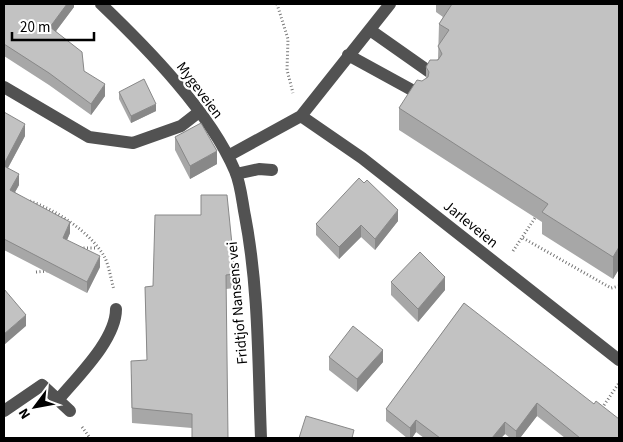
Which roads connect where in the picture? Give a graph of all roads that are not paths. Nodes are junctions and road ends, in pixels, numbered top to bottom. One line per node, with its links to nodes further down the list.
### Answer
1 (101, 4): 8 (street, Mygeveien)
2 (390, 4): 3 (street)
3 (370, 30): 4 (street); 5 (street)
4 (348, 55): 7 (street); 9 (street)
5 (434, 74)
6 (4, 87): 8 (street)
7 (421, 95)
8 (199, 112): 10 (street, Mygeveien)
9 (300, 116): 10 (street); 14 (street, Jarleveien)
10 (228, 156): 12 (street, Fridtjof Nansens vei)
11 (272, 170): 12 (street)
12 (236, 174): 18 (street, Fridtjof Nansens vei)
13 (116, 309): 15 (street)
14 (619, 360)
15 (58, 400): 16 (street); 17 (street)
16 (4, 411)
17 (70, 411)
18 (261, 438)

